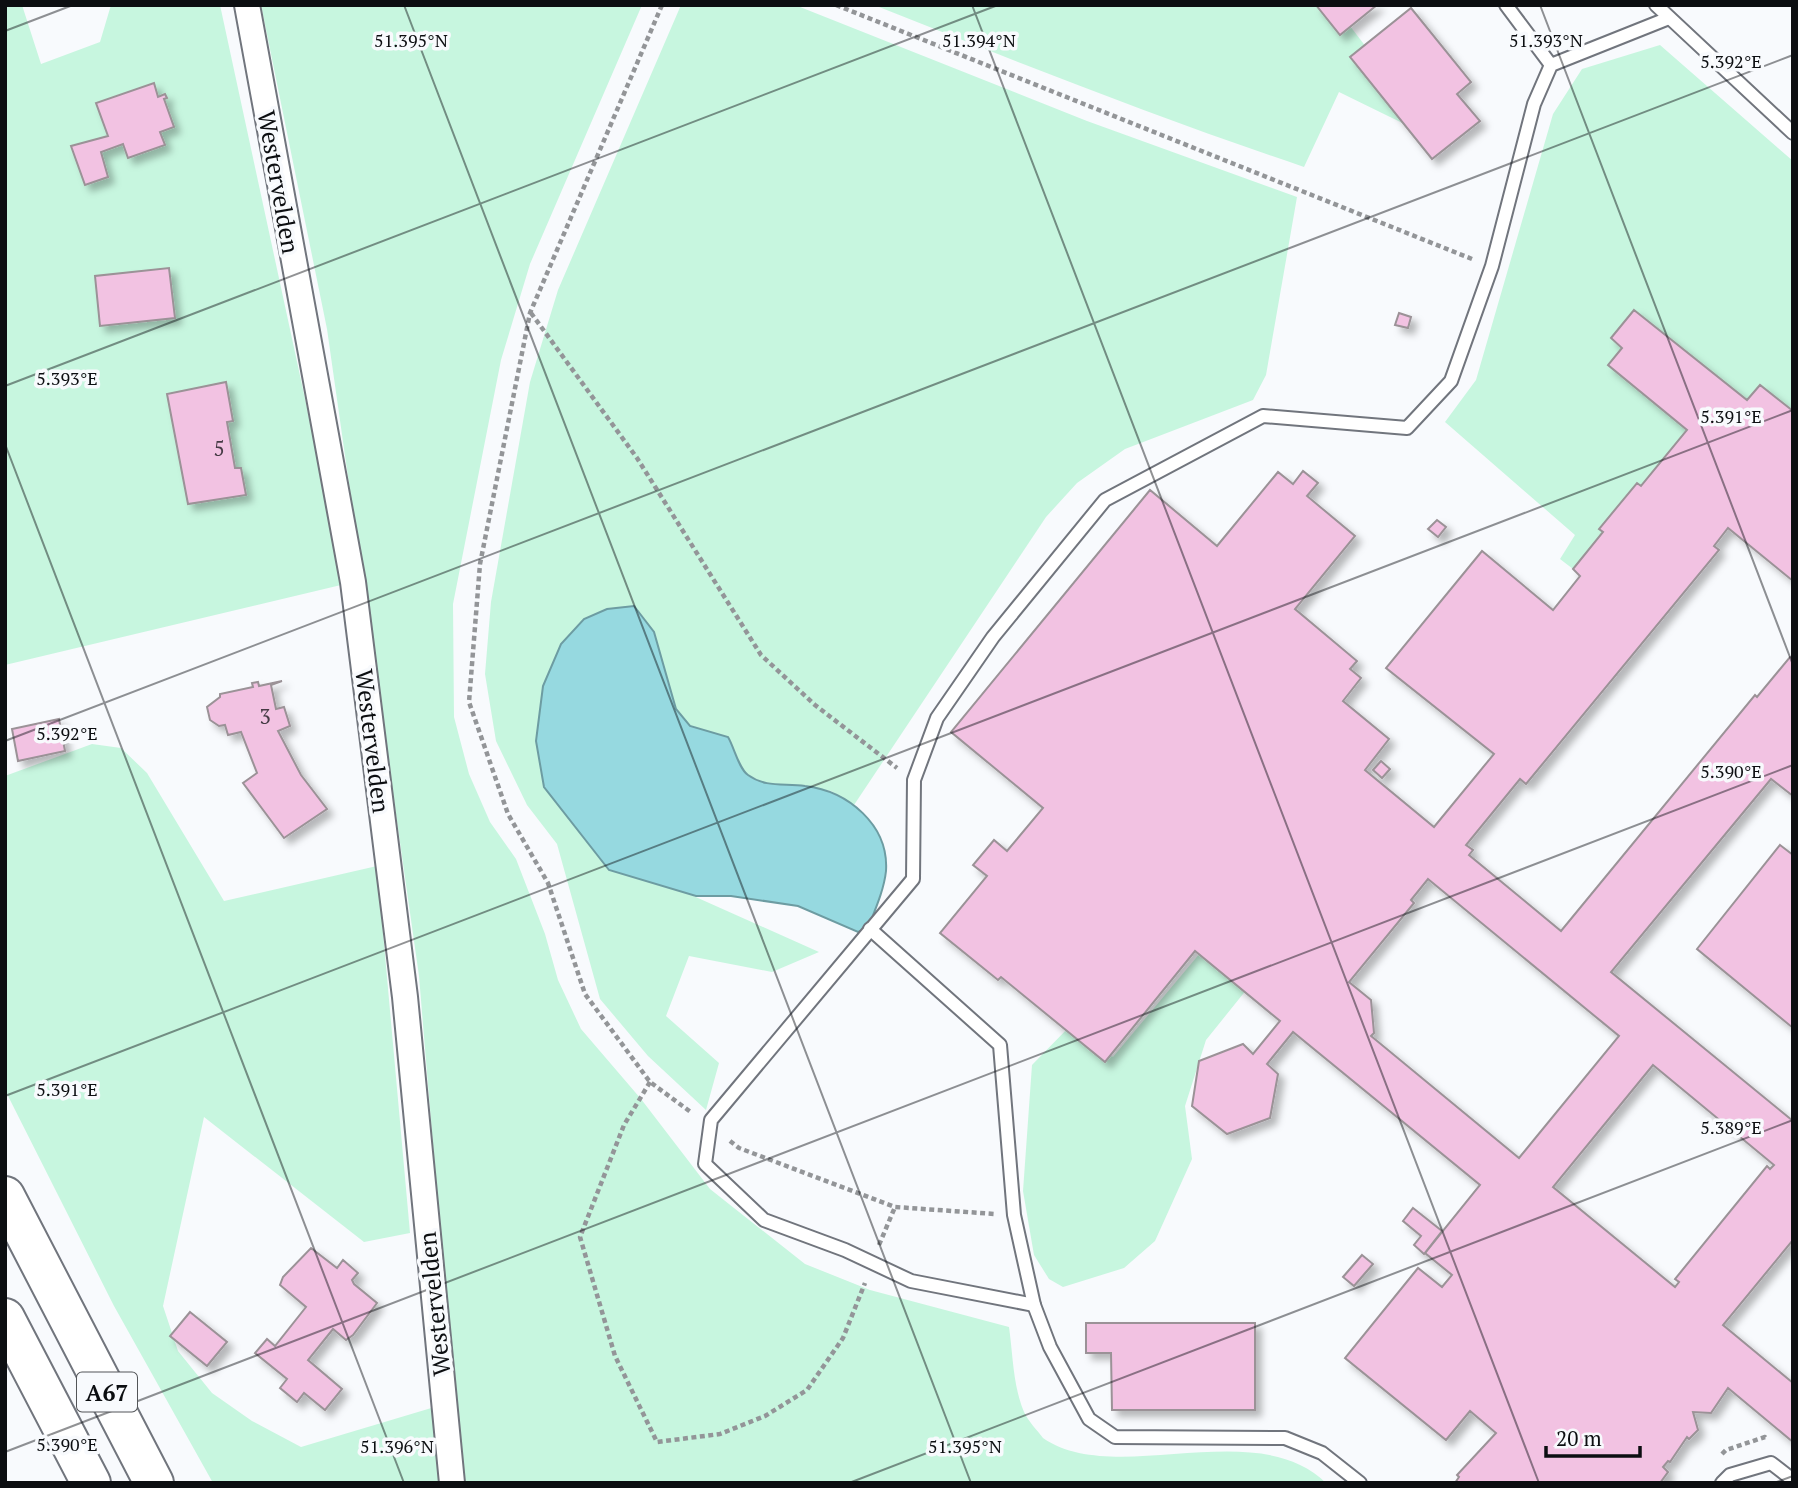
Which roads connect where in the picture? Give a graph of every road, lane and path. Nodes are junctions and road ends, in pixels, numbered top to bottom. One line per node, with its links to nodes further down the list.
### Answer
1 (247, 5): 24 (street, Westervelden)
2 (662, 5): 10 (path)
3 (836, 5): 9 (path)
4 (1506, 5): 7 (lane)
5 (1656, 5): 6 (lane)
6 (1669, 18): 7 (lane); 8 (lane)
7 (1551, 65): 9 (lane)
8 (1793, 133)
9 (1492, 266): 11 (lane)
10 (530, 313): 11 (path); 13 (path)
11 (914, 780): 12 (lane)
12 (870, 929): 14 (lane); 17 (lane)
13 (650, 1082): 14 (path); 18 (path)
14 (709, 1126): 16 (path); 18 (lane)
15 (5, 1196): 23 (highway, A67)
16 (895, 1207): 17 (path); 18 (path)
17 (1014, 1215): 19 (lane)
18 (872, 1263): 19 (lane)
19 (1034, 1305): 25 (lane)
20 (5, 1318): 22 (highway, A67)
21 (1793, 1480): 26 (lane)
22 (91, 1483)
23 (154, 1483)
24 (452, 1483)
25 (1360, 1483)
26 (1722, 1483)

